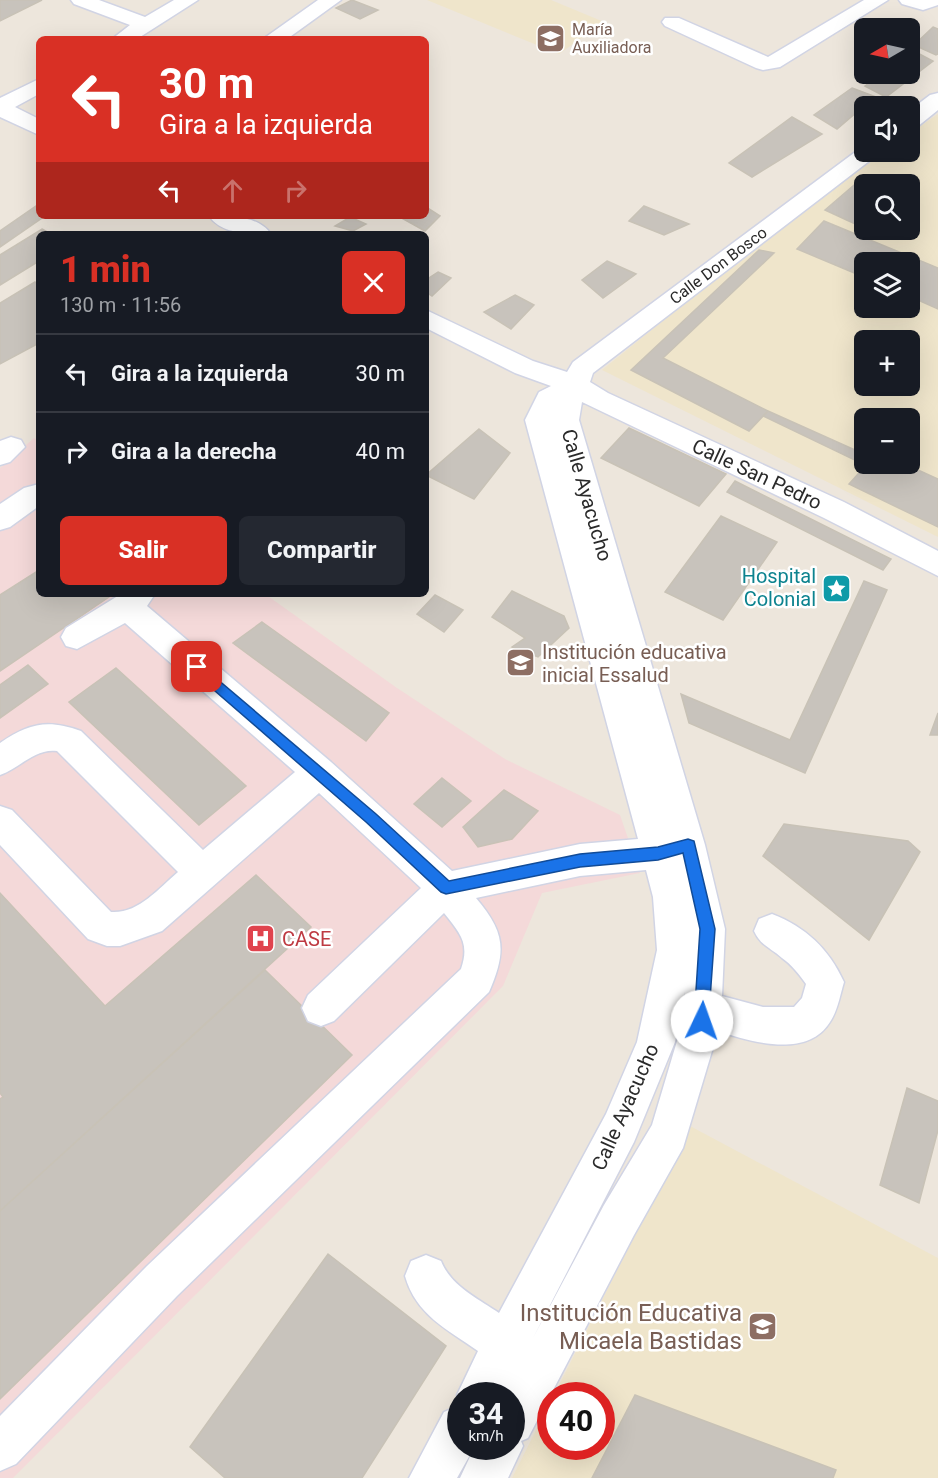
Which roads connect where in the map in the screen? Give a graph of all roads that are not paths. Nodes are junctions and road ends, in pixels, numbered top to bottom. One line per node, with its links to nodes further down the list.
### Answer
1 (81, 0): 8 (street)
2 (188, 0): 8 (street)
3 (331, 0): 10 (street)
4 (878, 0): 7 (street)
5 (909, 0): 6 (street)
6 (934, 0)
7 (672, 22)
8 (148, 25): 9 (street)
9 (128, 36)
10 (277, 36)
11 (36, 87): 13 (street)
12 (938, 100): 14 (street)
13 (0, 107): 15 (street)
14 (920, 114)
15 (36, 126)
16 (857, 162): 20 (street, Calle Don Bosco)
17 (226, 219): 18 (street)
18 (252, 231)
19 (429, 320): 20 (street, Calle San Pedro)
20 (575, 385): 23 (street, Calle San Pedro); 29 (street, Calle Ayacucho)
21 (36, 495): 22 (street)
22 (0, 519)
23 (938, 565)
24 (134, 601): 25 (street); 27 (street)
25 (77, 637)
26 (0, 761): 30 (street)
27 (319, 772): 30 (street); 31 (street)
28 (0, 820): 30 (street)
29 (673, 849): 31 (street); 34 (street, Calle Ayacucho); 36 (street, Calle Ayacucho)
30 (202, 873)
31 (446, 888): 33 (street); 39 (street)
32 (772, 931): 34 (street)
33 (321, 1008)
34 (703, 1008): 36 (street, Calle Ayacucho)
35 (426, 1276): 36 (street)
36 (522, 1357): 37 (street, Calle Ayacucho); 38 (street, Calle Ayacucho)
37 (494, 1382)
38 (518, 1382)
39 (0, 1448)
40 (447, 1451): 42 (street)
41 (493, 1460): 43 (street)
42 (432, 1478)
43 (483, 1478)

